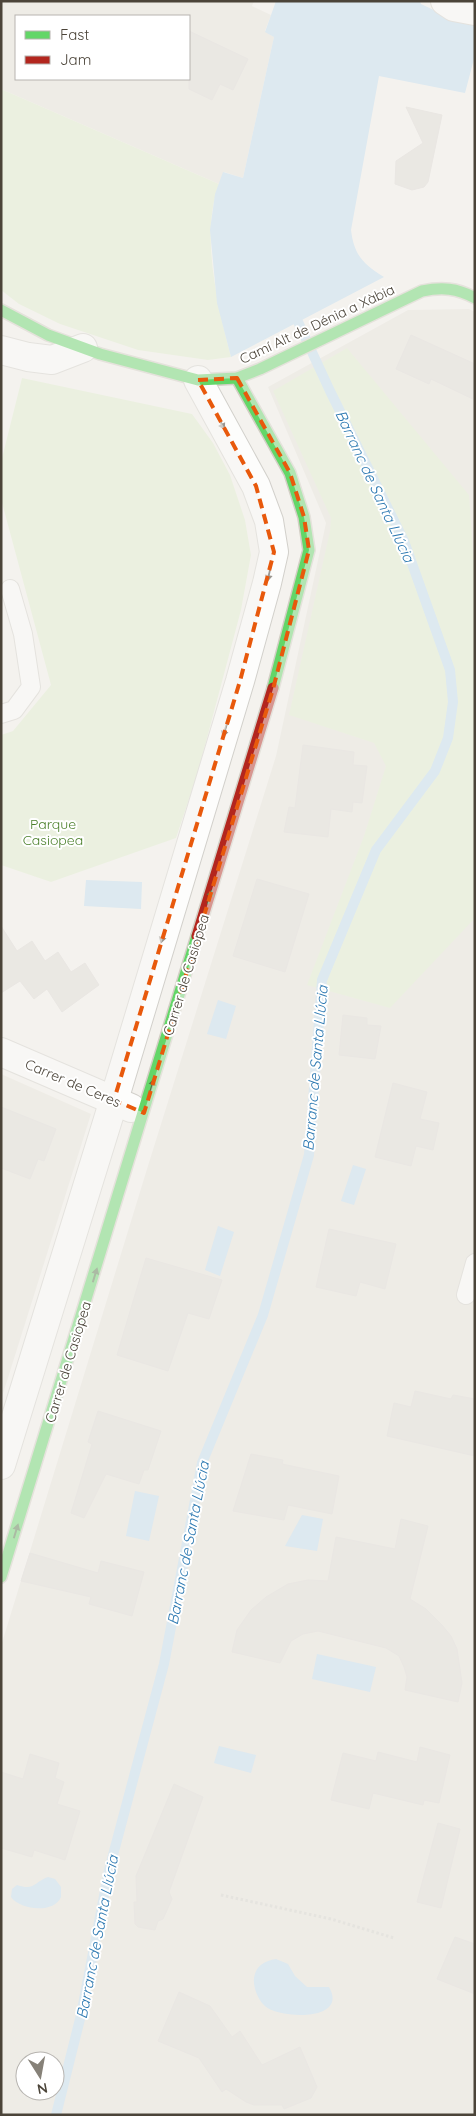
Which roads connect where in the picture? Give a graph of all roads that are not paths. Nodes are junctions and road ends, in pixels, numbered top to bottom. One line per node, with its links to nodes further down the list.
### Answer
1 (445, 1): 2 (street)
2 (475, 11)
3 (475, 298): 7 (street, Camí Alt de Dénia a Xàbia)
4 (1, 310): 5 (street, Camí Alt de Dénia a Xàbia)
5 (83, 348): 6 (street); 8 (street, Camí Alt de Dénia a Xàbia)
6 (1, 350)
7 (237, 378): 8 (street, Camí Alt de Dénia a Xàbia); 13 (street, Carrer de Casiopea, one-way to 7)
8 (198, 380): 12 (street, one-way to 12)
9 (10, 589): 10 (lane)
10 (1, 714)
11 (1, 1052): 12 (street, Carrer de Ceres)
12 (114, 1100): 13 (street, Carrer de Ceres); 16 (street)
13 (144, 1113): 17 (street, Carrer de Casiopea, one-way to 13)
14 (475, 1263): 15 (lane)
15 (466, 1295)
16 (1, 1465)
17 (1, 1578)

